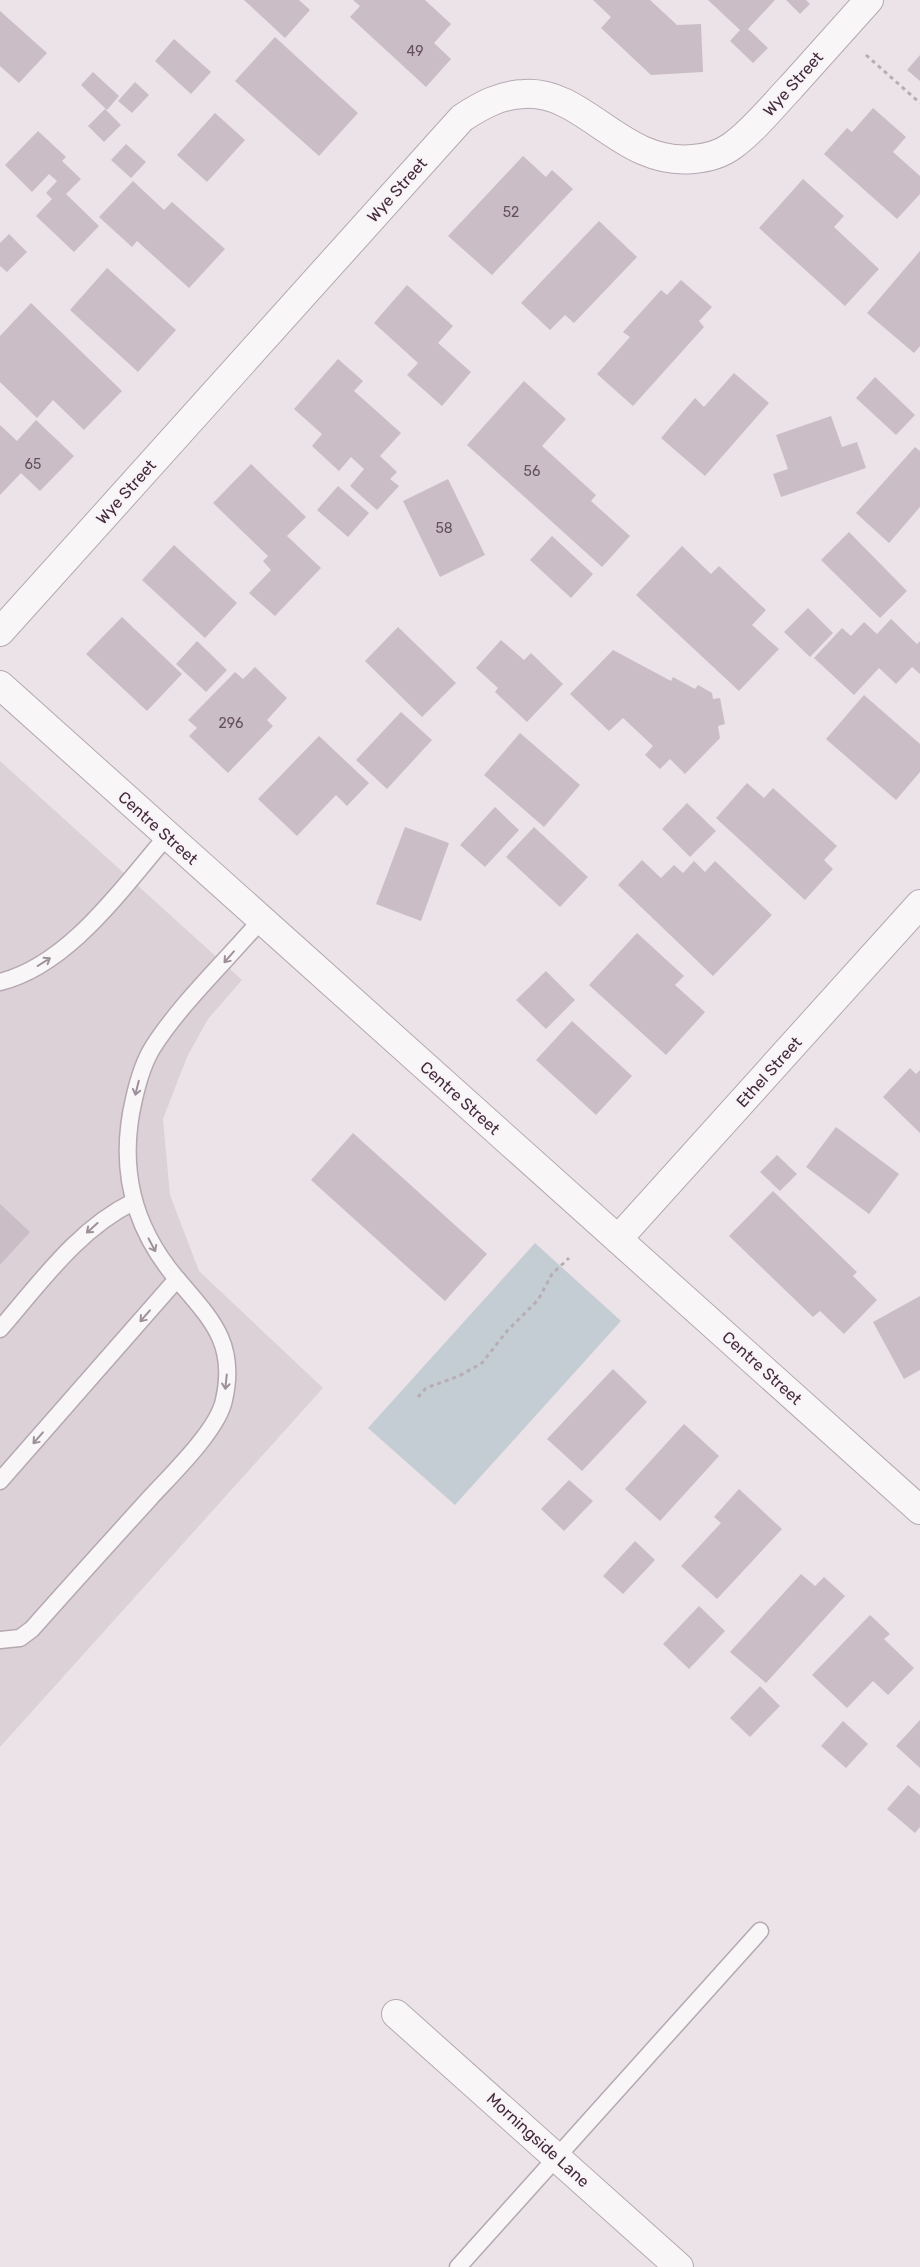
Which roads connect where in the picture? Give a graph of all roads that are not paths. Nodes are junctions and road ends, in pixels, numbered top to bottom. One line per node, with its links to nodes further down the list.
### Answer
1 (869, 0): 2 (street, Wye Street)
2 (0, 632)
3 (0, 685): 4 (street, Centre Street)
4 (166, 836): 6 (street, Centre Street); 7 (lane, one-way to 4)
5 (920, 904): 9 (street, Ethel Street)
6 (261, 920): 8 (lane, one-way to 8); 9 (street, Centre Street)
7 (0, 982)
8 (133, 1202): 10 (lane, one-way to 10); 11 (lane, one-way to 11)
9 (618, 1239): 13 (street, Centre Street)
10 (177, 1279): 12 (lane, one-way to 12); 14 (lane, one-way to 14)
11 (0, 1329)
12 (0, 1481)
13 (920, 1510)
14 (2, 1643)
15 (760, 1931): 17 (lane)
16 (396, 2014): 17 (street, Morningside Lane)
17 (556, 2156): 18 (lane); 19 (street, Morningside Lane)
18 (458, 2267)
19 (679, 2267)

